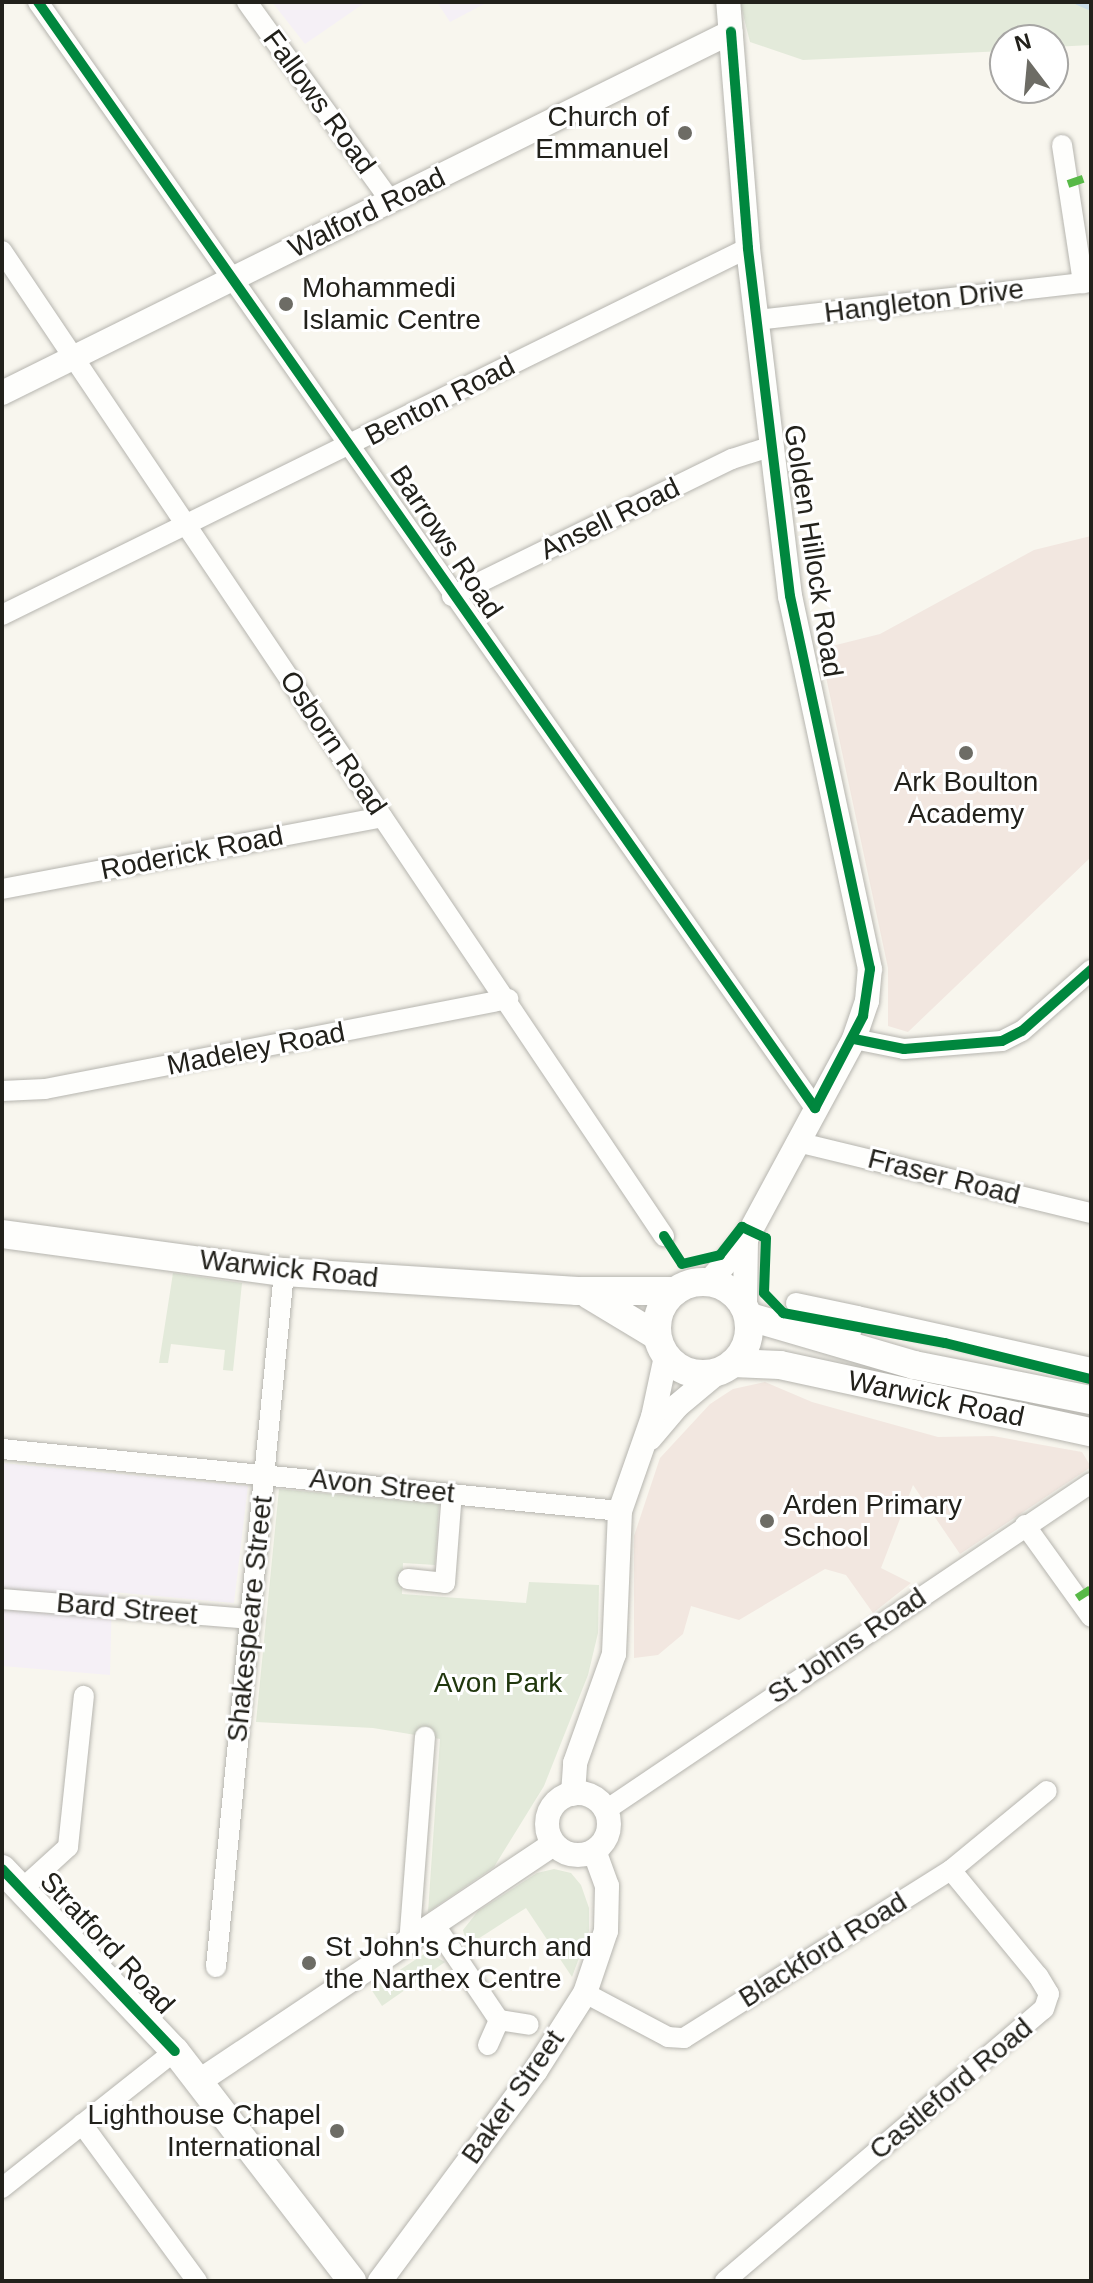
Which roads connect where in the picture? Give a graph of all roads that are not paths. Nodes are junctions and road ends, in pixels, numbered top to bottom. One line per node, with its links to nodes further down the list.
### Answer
1 (38, 2): 9 (street, Barrows Road)
2 (247, 2): 6 (street, Fallows Road)
3 (728, 2): 4 (main road, Golden Hillock Road)
4 (731, 32): 6 (main road, Walford Road); 7 (main road, Golden Hillock Road)
5 (1062, 145): 10 (street)
6 (391, 202): 9 (main road, Walford Road)
7 (748, 248): 11 (main road, Golden Hillock Road); 14 (street, Benton Road)
8 (2, 251): 12 (street, Osborn Road)
9 (231, 279): 12 (main road, Walford Road); 14 (street, Barrows Road)
10 (1087, 283): 11 (street, Hangleton Drive)
11 (757, 320): 15 (main road, Golden Hillock Road)
12 (72, 359): 13 (main road, Walford Road); 16 (street, Osborn Road)
13 (2, 393)
14 (350, 446): 16 (street, Benton Road); 17 (street, Barrows Road)
15 (770, 447): 17 (street, Ansell Road); 23 (main road, Golden Hillock Road)
16 (186, 524): 18 (street, Benton Road); 19 (street, Osborn Road)
17 (452, 596): 25 (street, Barrows Road)
18 (2, 615)
19 (382, 817): 20 (street, Roderick Road); 22 (street, Osborn Road)
20 (2, 889)
21 (1091, 970): 23 (street)
22 (508, 999): 24 (street, Madeley Road); 29 (street, Osborn Road)
23 (854, 1039): 25 (main road, Golden Hillock Road)
24 (2, 1091)
25 (815, 1108): 26 (main road, Golden Hillock Road)
26 (797, 1142): 27 (street, Fraser Road); 30 (main road, Golden Hillock Road)
27 (1091, 1213)
28 (2, 1234): 31 (highway, Warwick Road)
29 (664, 1236)
30 (746, 1239): 32 (main road, Golden Hillock Road); 36 (main road, Golden Hillock Road)
31 (284, 1272): 33 (highway, Warwick Road); 46 (street, Shakespeare Street)
32 (710, 1281): 34 (highway); 36 (highway)
33 (577, 1291): 34 (highway, Warwick Road); 39 (highway, Warwick Road)
34 (675, 1291): 39 (highway)
35 (796, 1303): 37 (street)
36 (747, 1310): 38 (highway, Warwick Road); 40 (highway)
37 (857, 1316): 38 (street); 41 (street)
38 (845, 1347): 42 (highway, Warwick Road)
39 (661, 1348): 40 (highway); 45 (main road)
40 (726, 1367): 43 (highway, Warwick Road); 45 (main road)
41 (1091, 1368)
42 (1091, 1400)
43 (1091, 1432)
44 (2, 1449): 46 (street, Avon Street)
45 (641, 1449): 49 (main road)
46 (264, 1475): 48 (street, Avon Street); 54 (street, Shakespeare Street)
47 (1091, 1483): 50 (street, St Johns Road)
48 (452, 1493): 49 (street, Avon Street); 51 (street)
49 (620, 1511): 58 (main road)
50 (1025, 1525): 53 (street); 59 (street, St Johns Road)
51 (408, 1579)
52 (2, 1599): 54 (street, Bard Street)
53 (1091, 1617)
54 (251, 1619): 67 (street, Shakespeare Street)
55 (84, 1696): 64 (street)
56 (425, 1737): 66 (street)
57 (1047, 1791): 63 (street, Blackford Road)
58 (573, 1794): 59 (main road); 60 (main road)
59 (606, 1810): 61 (main road)
60 (553, 1844): 61 (main road); 65 (main road)
61 (594, 1851): 68 (main road, Baker Street)
62 (2, 1869): 64 (highway, Stratford Road)
63 (951, 1870): 68 (street, Blackford Road); 79 (street, Castleford Road)
64 (23, 1888): 72 (highway, Stratford Road)
65 (436, 1927): 66 (main road); 69 (street)
66 (409, 1944): 73 (main road)
67 (216, 1967)
68 (585, 1993): 78 (main road, Baker Street)
69 (499, 2020): 70 (street); 71 (street)
70 (529, 2025)
71 (488, 2045)
72 (175, 2051): 73 (highway, Stratford Road); 74 (street)
73 (201, 2080): 77 (highway, Stratford Road)
74 (82, 2124): 75 (street); 76 (street)
75 (2, 2188)
76 (197, 2281)
77 (352, 2281)
78 (380, 2281)
79 (725, 2281)

